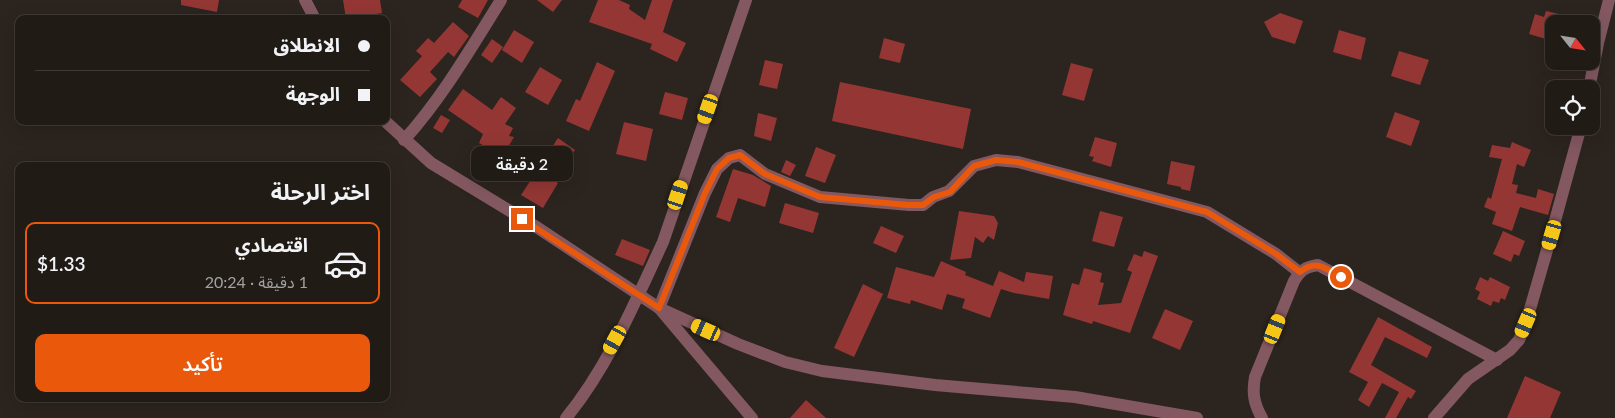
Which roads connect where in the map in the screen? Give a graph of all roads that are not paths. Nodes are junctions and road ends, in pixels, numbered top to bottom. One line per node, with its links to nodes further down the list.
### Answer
1 (305, 0): 5 (street)
2 (501, 0): 9 (street)
3 (746, 0): 11 (street)
4 (1610, 0): 6 (street)
5 (313, 15)
6 (1591, 80)
7 (388, 125): 9 (street)
8 (1578, 135): 13 (street)
9 (404, 140): 11 (street)
10 (1300, 272): 12 (street); 13 (street); 18 (street)
11 (640, 296): 12 (street); 15 (street)
12 (659, 308): 14 (street); 16 (street)
13 (1497, 360): 19 (street)
14 (1168, 415): 17 (street)
15 (566, 418)
16 (752, 418)
17 (1197, 418)
18 (1262, 418)
19 (1434, 418)

